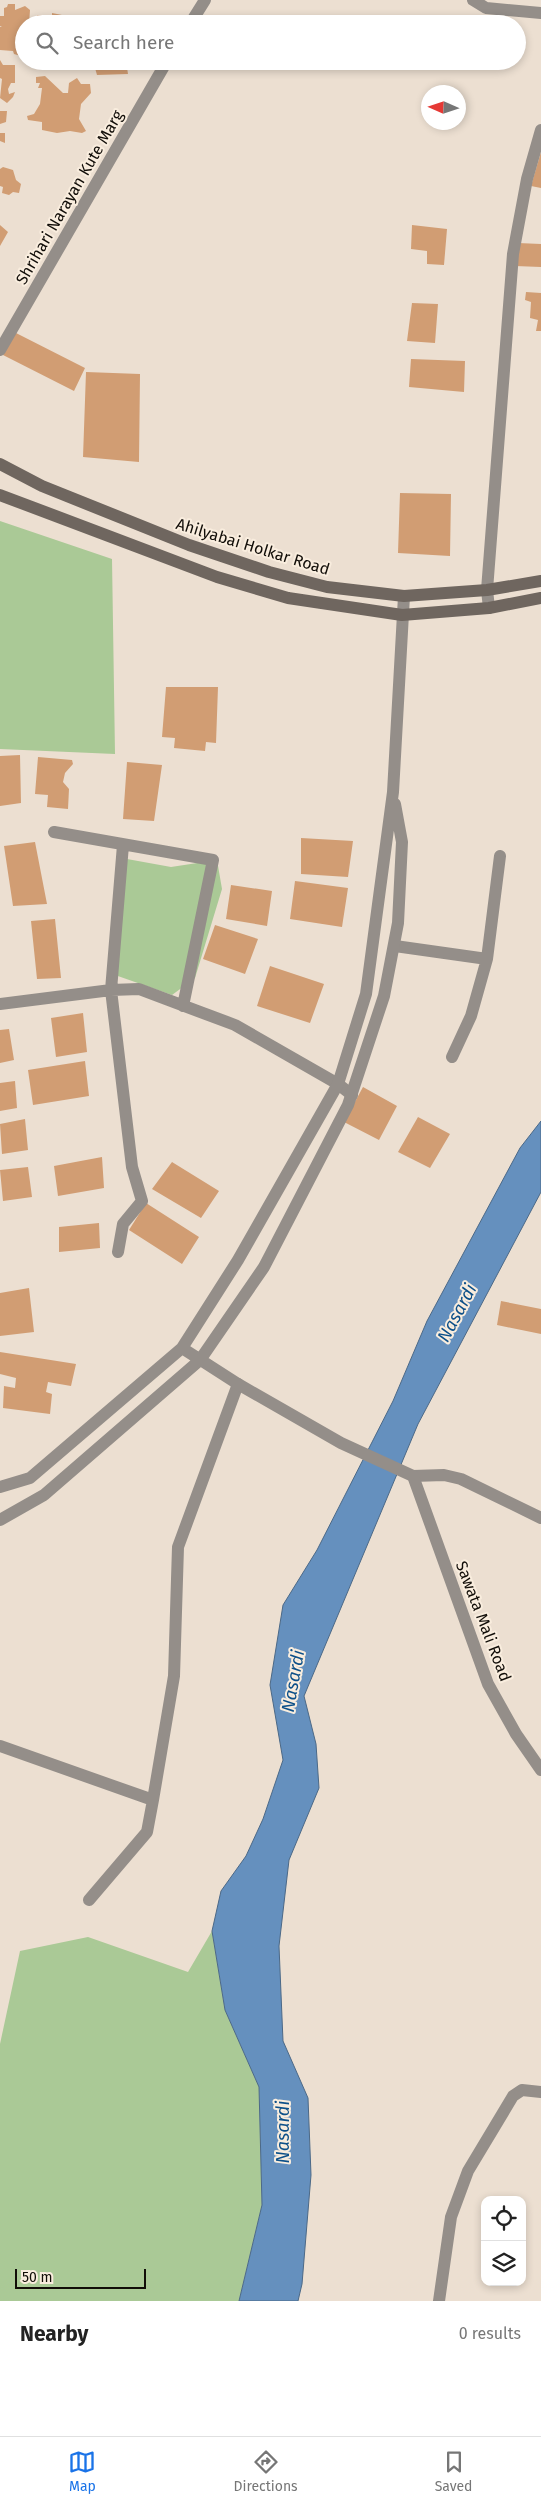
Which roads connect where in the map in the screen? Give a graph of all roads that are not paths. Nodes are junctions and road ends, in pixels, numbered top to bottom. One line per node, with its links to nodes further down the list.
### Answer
1 (205, 0): 4 (street)
2 (473, 0): 3 (street)
3 (541, 13)
4 (196, 15)
5 (162, 70): 7 (street, Shrihari Narayan Kute Marg)
6 (541, 130): 11 (street)
7 (0, 350)
8 (0, 464): 12 (main road, Ahilyabai Holkar Road)
9 (0, 495): 15 (main road)
10 (541, 581): 11 (main road, Ahilyabai Holkar Road)
11 (487, 590): 12 (main road, Ahilyabai Holkar Road); 14 (street)
12 (404, 596): 15 (street)
13 (541, 598): 14 (main road)
14 (489, 608): 15 (main road)
15 (402, 615): 16 (street)
16 (393, 792): 20 (street); 26 (street)
17 (54, 832): 18 (street)
18 (123, 845): 22 (street); 24 (street)
19 (500, 856): 21 (street)
20 (395, 946): 21 (street); 27 (street)
21 (487, 960): 25 (street)
22 (111, 990): 23 (street); 24 (street); 28 (street)
23 (0, 1004)
24 (183, 1006): 26 (street)
25 (452, 1056)
26 (338, 1084): 27 (street); 29 (street)
27 (352, 1094): 30 (street)
28 (118, 1252)
29 (182, 1348): 30 (street); 33 (street)
30 (200, 1360): 31 (street); 35 (street)
31 (238, 1384): 32 (street); 38 (street)
32 (413, 1476): 34 (street); 37 (street, Sawata Mali Road)
33 (0, 1487)
34 (541, 1518)
35 (0, 1520)
36 (0, 1746): 38 (street)
37 (541, 1770)
38 (153, 1800): 39 (street)
39 (88, 1900)
40 (541, 2092): 41 (street)
41 (439, 2301)

